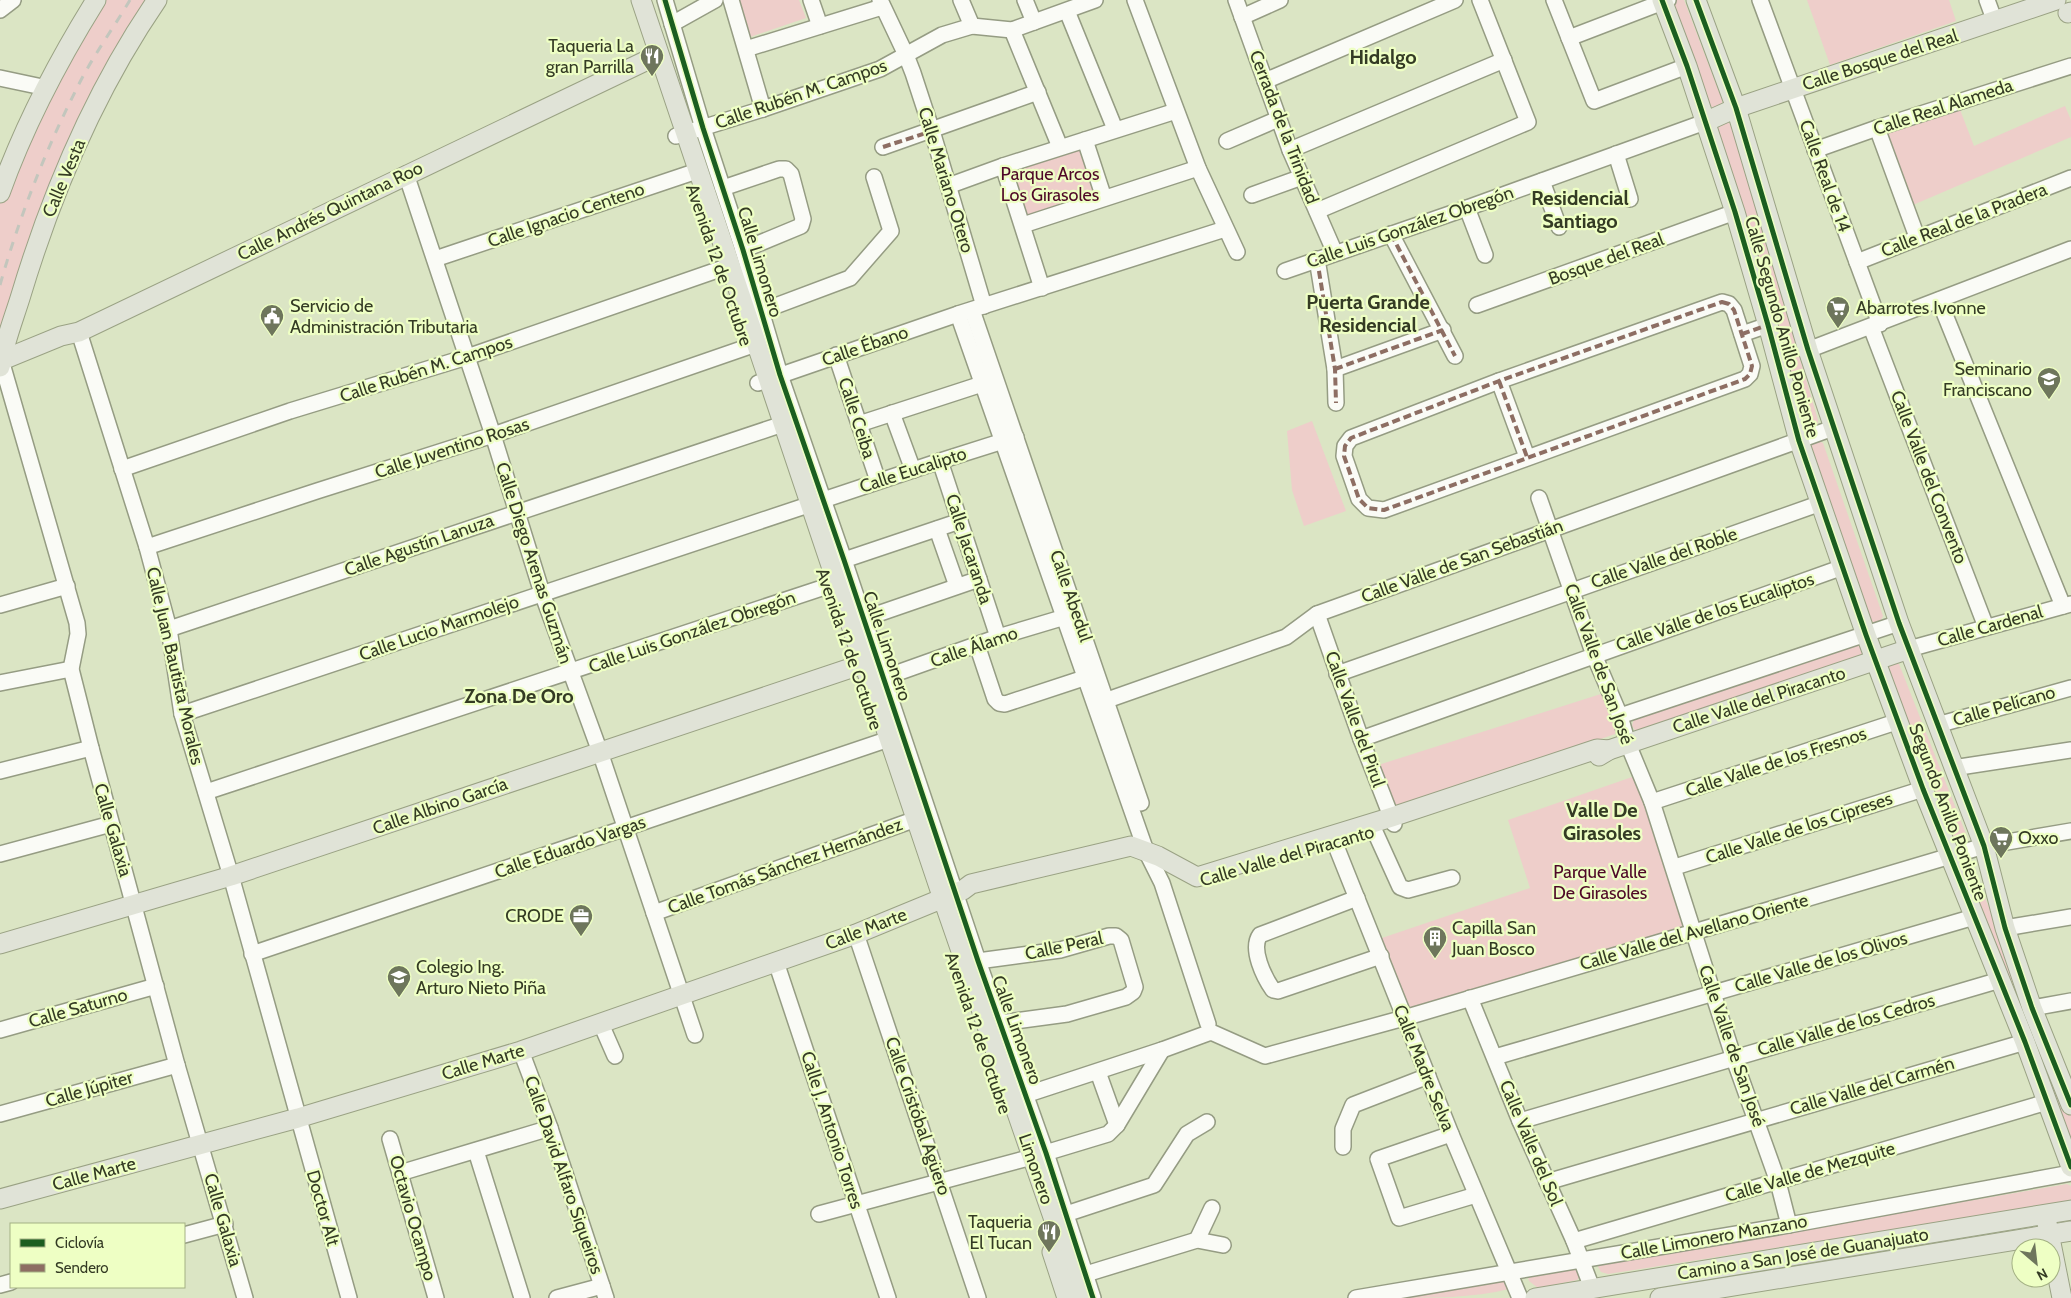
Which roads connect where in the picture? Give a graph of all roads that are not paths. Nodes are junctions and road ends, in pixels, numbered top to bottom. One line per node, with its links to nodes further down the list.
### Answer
1 (13, 0): 25 (street)
2 (96, 0): 43 (main road)
3 (157, 0): 110 (main road, Calle Vesta)
4 (630, 0): 37 (main road, Avenida 12 de Octubre)
5 (641, 0): 37 (main road, Avenida 12 de Octubre)
6 (664, 0): 30 (street, Calle Limonero)
7 (715, 0): 30 (street)
8 (731, 0): 35 (street)
9 (810, 0): 31 (street)
10 (961, 0): 32 (street)
11 (1025, 0): 28 (street)
12 (1095, 0): 26 (street, Calle Rubén M. Campos)
13 (1135, 0): 48 (street)
14 (1236, 0): 27 (street, Cerrada de la Trinidad)
15 (1280, 0): 27 (street)
16 (1455, 0): 42 (street)
17 (1480, 0): 38 (street)
18 (1554, 0): 34 (street)
19 (1696, 0): 46 (main road, Calle Segundo Anillo Poniente)
20 (1987, 0): 29 (street)
21 (1664, 1): 34 (street); 39 (main road, Calle Segundo Anillo Poniente)
22 (1763, 1): 44 (street, Calle Real de 14)
23 (881, 3): 31 (street); 36 (street, Calle Mariano Otero)
24 (2066, 9): 29 (main road, Calle Bosque del Real)
25 (0, 10)
26 (1067, 11): 28 (street, Calle Rubén M. Campos); 53 (street)
27 (1242, 16): 42 (street, Cerrada de la Trinidad)
28 (1034, 22): 33 (street, Calle Rubén M. Campos)
29 (1995, 22): 44 (main road, Calle Bosque del Real)
30 (672, 24): 51 (street, Calle Limonero)
31 (820, 26): 35 (street)
32 (972, 26): 33 (street, Calle Rubén M. Campos); 36 (street, Calle Rubén M. Campos)
33 (1012, 30): 45 (street)
34 (1569, 38): 39 (street)
35 (746, 49): 47 (street)
36 (906, 55): 47 (street, Calle Rubén M. Campos); 54 (street, Calle Mariano Otero)
37 (654, 57): 55 (main road, Avenida 12 de Octubre); 67 (main road, Calle Andrés Quintana Roo)
38 (1504, 60): 60 (street); 79 (street)
39 (1687, 66): 50 (main road, Calle Segundo Anillo Poniente)
40 (2071, 66): 52 (street, Calle Real Alameda)
41 (0, 78): 43 (street)
42 (1265, 81): 49 (street, Cerrada de la Trinidad)
43 (47, 88): 64 (main road)
44 (1792, 89): 46 (main road, Calle Bosque del Real); 61 (street, Calle Real de 14)
45 (1038, 92): 54 (street); 59 (street)
46 (1736, 108): 50 (main road, Calle Bosque del Real); 106 (main road, Calle Segundo Anillo Poniente)
47 (763, 109): 51 (street, Calle Rubén M. Campos)
48 (1176, 111): 53 (street); 65 (street)
49 (1278, 119): 57 (street); 60 (street, Cerrada de la Trinidad)
50 (1705, 122): 62 (street, Calle Luis González Obregón); 80 (main road, Calle Segundo Anillo Poniente)
51 (703, 128): 55 (street, Calle Rubén M. Campos); 73 (street, Calle Limonero)
52 (1876, 128): 61 (street, Calle Real Alameda); 85 (street)
53 (1115, 129): 56 (street)
54 (932, 131): 58 (street); 72 (street, Calle Mariano Otero)
55 (680, 134): 66 (main road, Avenida 12 de Octubre)
56 (1085, 140): 59 (street); 76 (street)
57 (1227, 141)
58 (883, 147)
59 (1060, 147): 63 (street)
60 (1290, 150): 68 (street, Cerrada de la Trinidad)
61 (1815, 150): 93 (street, Calle Real de 14)
62 (1616, 154): 71 (street, Calle Luis González Obregón); 77 (street)
63 (1003, 166): 72 (street); 81 (street)
64 (5, 167): 74 (main road)
65 (1198, 168): 76 (street); 83 (street)
66 (693, 173): 91 (street, Calle Ignacio Centeno); 94 (main road, Avenida 12 de Octubre)
67 (406, 174): 91 (street, Calle Diego Arenas Guzmán); 104 (main road, Calle Andrés Quintana Roo)
68 (1302, 177): 75 (street); 79 (street, Cerrada de la Trinidad)
69 (874, 178): 100 (street)
70 (2071, 178): 85 (street, Calle Real de la Pradera)
71 (1542, 181): 78 (street, Calle Luis González Obregón); 82 (street)
72 (948, 186): 99 (street, Calle Mariano Otero)
73 (723, 188): 87 (street, Calle Limonero); 87 (street)
74 (0, 193)
75 (1252, 195)
76 (1104, 198): 81 (street)
77 (1630, 199)
78 (1467, 208): 84 (street, Calle Luis González Obregón); 90 (street)
79 (1317, 211): 89 (street, Cerrada de la Trinidad)
80 (1735, 212): 98 (street, Bosque del Real); 102 (main road, Calle Segundo Anillo Poniente)
81 (1023, 225): 96 (street)
82 (1559, 227)
83 (1225, 229): 88 (street); 96 (street)
84 (1391, 234): 89 (street, Calle Luis González Obregón); 103 (street)
85 (1917, 237): 93 (street, Calle Real de la Pradera)
86 (2071, 249): 97 (street)
87 (743, 250): 100 (street, Calle Limonero)
88 (1237, 252)
89 (1335, 253): 92 (street, Calle Luis González Obregón)
90 (1485, 255)
91 (435, 259): 109 (street, Calle Diego Arenas Guzmán)
92 (1317, 259): 95 (street, Calle Luis González Obregón); 111 (street)
93 (1857, 262): 101 (street, Calle Real de 14)
94 (724, 267): 100 (main road, Avenida 12 de Octubre); 105 (main road, Avenida 12 de Octubre); 109 (street, Calle Rubén M. Campos)
95 (1284, 271)
96 (1042, 288): 99 (street)
97 (1939, 300): 101 (street); 146 (street)
98 (1478, 305)
99 (971, 310): 107 (street, Calle Ébano); 114 (street, Calle Abedul); 121 (street, Calle Abedul)
100 (754, 313): 105 (main road, Avenida 12 de Octubre); 112 (street, Calle Limonero)
101 (1875, 325): 106 (street); 151 (street, Calle Valle del Convento)
102 (1755, 329): 113 (street); 122 (main road, Calle Segundo Anillo Poniente); 123 (street)
103 (1442, 330): 108 (street); 111 (street)
104 (79, 332): 110 (main road, Calle Andrés Quintana Roo); 125 (street, Calle Juan Bautista Morales)
105 (751, 346): 112 (main road, Avenida 12 de Octubre); 120 (street, Calle Juventino Rosas)
106 (1808, 350): 119 (main road, Calle Segundo Anillo Poniente)
107 (836, 355): 112 (street, Calle Ébano); 117 (street, Calle Ceiba)
108 (1455, 356)
109 (467, 357): 120 (street, Calle Diego Arenas Guzmán); 125 (street, Calle Rubén M. Campos)
110 (0, 363): 141 (street, Calle Galaxia)
111 (1335, 369): 115 (street)
112 (768, 379): 118 (main road, Avenida 12 de Octubre); 130 (street, Calle Limonero)
113 (1499, 381): 123 (street); 123 (street)
114 (982, 384): 116 (street); 121 (street, Calle Abedul)
115 (1336, 403)
116 (892, 413): 117 (street); 126 (street)
117 (859, 424): 127 (street, Calle Ceiba)
118 (778, 426): 130 (main road, Avenida 12 de Octubre); 131 (street, Calle Agustín Lanuza)
119 (1833, 428): 122 (street, Calle Valle de San Sebastián); 150 (main road, Calle Segundo Anillo Poniente)
120 (493, 435): 131 (street, Calle Diego Arenas Guzmán); 135 (street, Calle Juventino Rosas)
121 (1009, 440): 124 (street, Calle Eucalipto); 136 (street, Calle Abedul)
122 (1799, 441): 129 (main road, Calle Segundo Anillo Poniente); 134 (street, Calle Valle de San Sebastián)
123 (1527, 457)
124 (940, 460): 126 (street, Calle Eucalipto); 132 (street, Calle Jacaranda)
125 (122, 469): 135 (street, Calle Juan Bautista Morales)
126 (913, 470): 127 (street, Calle Eucalipto)
127 (878, 481): 130 (street, Calle Eucalipto)
128 (1539, 498): 134 (street, Calle Valle de San José)
129 (1821, 503): 138 (main road, Calle Segundo Anillo Poniente); 143 (street, Calle Valle del Roble)
130 (811, 504): 137 (street, Calle Limonero); 140 (main road, Avenida 12 de Octubre); 144 (street, Calle Lucio Marmolejo)
131 (516, 512): 144 (street, Calle Diego Arenas Guzmán); 152 (street, Calle Agustín Lanuza)
132 (960, 521): 133 (street); 139 (street, Calle Jacaranda)
133 (937, 529): 137 (street); 142 (street)
134 (1550, 529): 143 (street, Calle Valle de San José); 147 (street, Calle Valle de San Sebastián)
135 (147, 548): 152 (street, Calle Juan Bautista Morales)
136 (1048, 552): 148 (street, Calle Abedul); 153 (street, Calle Abedul)
137 (844, 560): 149 (street, Calle Limonero)
138 (1843, 567): 154 (main road, Calle Segundo Anillo Poniente); 158 (street, Calle Valle de los Eucaliptos)
139 (979, 578): 142 (street); 155 (street, Calle Jacaranda)
140 (832, 585): 160 (main road, Avenida 12 de Octubre); 162 (street, Calle Luis González Obregón)
141 (67, 586): 145 (street); 161 (street, Calle Galaxia)
142 (957, 586): 149 (street)
143 (1572, 590): 158 (street, Calle Valle de San José); 163 (street, Calle Valle del Roble)
144 (542, 593): 162 (street, Calle Diego Arenas Guzmán); 169 (street, Calle Lucio Marmolejo)
145 (0, 604)
146 (2067, 605): 151 (street, Calle Cardenal)
147 (1317, 614): 163 (street, Calle Valle del Pirul); 168 (street, Calle Valle de San Sebastián)
148 (1065, 617): 153 (street, Calle Abedul); 155 (street, Calle Álamo)
149 (863, 619): 160 (street, Calle Limonero)
150 (1899, 623): 154 (street, Calle Valle del Piracanto); 157 (main road, Calle Segundo Anillo Poniente)
151 (1986, 627): 157 (street, Calle Cardenal)
152 (168, 629): 169 (street, Calle Juan Bautista Morales)
153 (1077, 632): 164 (street, Calle Abedul); 168 (street, Calle Abedul)
154 (1866, 635): 159 (main road, Calle Segundo Anillo Poniente); 170 (street, Calle Valle del Piracanto)
155 (998, 637): 156 (street, Calle Álamo)
156 (977, 645): 164 (street); 165 (street, Calle Álamo)
157 (1909, 649): 159 (main road, Calle Valle del Piracanto); 172 (main road, Segundo Anillo Poniente)
158 (1594, 655): 170 (street, Calle Valle de San José); 173 (street, Calle Valle de los Eucaliptos)
159 (1876, 662): 171 (main road, Segundo Anillo Poniente); 175 (main road, Calle Valle del Piracanto)
160 (866, 663): 165 (street, Calle Limonero); 174 (main road, Avenida 12 de Octubre); 178 (main road, Calle Albino García)
161 (71, 669): 166 (street); 176 (street, Calle Galaxia)
162 (570, 673): 178 (street, Calle Diego Arenas Guzmán); 182 (street, Calle Luis González Obregón)
163 (1337, 674): 173 (street, Calle Valle del Pirul)
164 (1086, 677): 168 (street, Calle Abedul)
165 (883, 678): 198 (street, Calle Limonero)
166 (0, 683)
167 (2071, 688): 172 (street, Calle Pelícano)
168 (1101, 702): 194 (street, Calle Abedul)
169 (182, 714): 182 (street, Calle Juan Bautista Morales)
170 (1620, 716): 175 (street, Calle Valle de San José)
171 (1899, 721): 181 (main road, Segundo Anillo Poniente); 183 (street, Calle Valle de los Fresnos)
172 (1937, 725): 179 (main road, Segundo Anillo Poniente)
173 (1361, 739): 185 (street, Calle Valle del Pirul)
174 (885, 740): 184 (main road, Avenida 12 de Octubre); 188 (street, Calle Eduardo Vargas)
175 (1628, 744): 183 (street, Calle Valle de San José); 185 (main road, Calle Valle del Piracanto)
176 (91, 748): 180 (street); 186 (street, Calle Galaxia)
177 (2071, 750): 179 (street)
178 (600, 752): 188 (street, Calle Diego Arenas Guzmán); 196 (main road, Calle Albino García)
179 (1953, 768): 191 (main road, Segundo Anillo Poniente)
180 (0, 771)
181 (1923, 789): 193 (main road, Segundo Anillo Poniente); 195 (street, Calle Valle de los Cipreses)
182 (206, 792): 196 (street, Calle Juan Bautista Morales)
183 (1652, 802): 195 (street, Calle Valle de San José)
184 (912, 820): 198 (main road, Avenida 12 de Octubre); 201 (street, Calle Tomás Sánchez Hernández)
185 (1393, 821): 187 (main road, Calle Valle del Piracanto)
186 (111, 824): 192 (street); 200 (street, Calle Galaxia)
187 (1372, 827): 190 (main road, Calle Valle del Piracanto); 197 (street)
188 (625, 828): 201 (street, Calle Diego Arenas Guzmán); 208 (street, Calle Eduardo Vargas)
189 (2071, 831): 191 (street, Calle Valle del Avellano Oriente)
190 (1333, 840): 194 (main road, Calle Valle del Piracanto); 199 (street, Calle Madre Selva)
191 (1984, 846): 193 (street, Calle Valle del Avellano Oriente); 204 (main road, Segundo Anillo Poniente)
192 (0, 854)
193 (1951, 856): 202 (main road, Segundo Anillo Poniente); 205 (street, Calle Valle del Avellano Oriente)
194 (1157, 866): 198 (main road, Calle Valle del Piracanto); 222 (street, Calle Abedul)
195 (1674, 867): 205 (street, Calle Valle de San José)
196 (231, 876): 200 (main road, Calle Albino García); 208 (street, Calle Juan Bautista Morales)
197 (1452, 878)
198 (948, 896): 206 (main road, Calle Marte); 210 (street, Calle Limonero); 250 (main road, Avenida 12 de Octubre)
199 (1357, 898): 209 (street, Calle Madre Selva); 209 (street)
200 (134, 905): 207 (main road, Calle Albino García); 213 (street, Calle Galaxia)
201 (654, 913): 215 (street, Calle Diego Arenas Guzmán)
202 (1974, 917): 212 (main road, Segundo Anillo Poniente); 214 (street, Calle Valle de los Olivos)
203 (2071, 917): 204 (street)
204 (2004, 928): 218 (main road, Segundo Anillo Poniente)
205 (1693, 933): 214 (street, Calle Valle de San José); 216 (street, Calle Valle del Avellano Oriente)
206 (856, 934): 211 (main road, Calle Marte); 254 (street, Calle Cristóbal Agüero)
207 (0, 944)
208 (252, 954): 239 (street, Calle Juan Bautista Morales)
209 (1381, 956): 219 (street, Calle Madre Selva)
210 (978, 961): 220 (street, Calle Limonero); 220 (street, Calle Peral)
211 (776, 962): 215 (main road, Calle Marte); 259 (street, Calle J. Antonio Torres)
212 (2000, 980): 225 (main road, Segundo Anillo Poniente); 230 (street, Calle Valle de los Cedros)
213 (156, 986): 223 (street, Calle Saturno); 231 (street, Calle Galaxia)
214 (1714, 994): 229 (street, Calle Valle de los Olivos); 230 (street, Calle Valle de San José)
215 (681, 995): 221 (main road, Calle Marte); 224 (street, Calle Diego Arenas Guzmán)
216 (1470, 998): 219 (street, Calle Valle del Avellano Oriente); 229 (street, Calle Valle del Sol)
217 (2071, 1001): 218 (street)
218 (2032, 1008): 234 (main road, Segundo Anillo Poniente)
219 (1404, 1018): 222 (street, Calle Valle del Avellano Oriente); 233 (street, Calle Madre Selva)
220 (1000, 1023): 235 (street, Calle Limonero)
221 (600, 1024): 227 (main road, Calle Marte); 228 (street)
222 (1209, 1028): 226 (street)
223 (0, 1030)
224 (695, 1036)
225 (2025, 1042): 236 (main road, Segundo Anillo Poniente); 240 (street, Calle Valle del Carmén)
226 (1162, 1050): 232 (street); 243 (street)
227 (521, 1052): 239 (main road, Calle Marte); 244 (street, Calle David Alfaro Siqueiros)
228 (614, 1056)
229 (1495, 1057): 242 (street, Calle Valle del Sol)
230 (1734, 1058): 240 (street, Calle Valle de San José); 242 (street, Calle Valle de los Cedros)
231 (177, 1064): 238 (street, Calle Júpiter); 247 (street, Calle Galaxia)
232 (1098, 1072): 235 (street); 243 (street)
233 (1428, 1076): 245 (street, Calle Madre Selva); 248 (street)
234 (2067, 1085): 237 (main road, Segundo Anillo Poniente)
235 (1025, 1095): 250 (street, Calle Limonero)
236 (2047, 1102): 251 (main road, Segundo Anillo Poniente); 256 (street, Calle Valle de Mezquite)
237 (2071, 1105)
238 (0, 1114)
239 (298, 1118): 247 (main road, Calle Marte); 279 (street, Doctor Alt)
240 (1757, 1120): 255 (street, Calle Valle del Carmén); 256 (street, Calle Valle de San José)
241 (1207, 1122): 263 (street)
242 (1520, 1122): 255 (street, Calle Valle del Sol)
243 (1117, 1125): 250 (street)
244 (550, 1128): 249 (street); 277 (street, Calle David Alfaro Siqueiros)
245 (1451, 1134): 257 (street, Calle Madre Selva); 257 (street)
246 (390, 1139): 252 (street, Octavio Ocampo)
247 (202, 1145): 258 (main road, Calle Marte); 265 (street, Calle Galaxia)
248 (1343, 1147)
249 (476, 1151): 252 (street); 281 (street)
250 (1033, 1157): 254 (street); 263 (street, Calle Limonero); 285 (main road, Avenida 12 de Octubre); 286 (main road, Limonero)
251 (2071, 1167)
252 (400, 1173): 280 (street, Octavio Ocampo)
253 (2071, 1173): 266 (street, Calle Limonero Manzano)
254 (940, 1182): 259 (street); 284 (street, Calle Cristóbal Agüero)
255 (1547, 1182): 271 (street, Calle Valle del Sol)
256 (1778, 1182): 266 (street, Calle Valle de San José); 271 (street, Calle Valle de Mezquite)
257 (1476, 1195): 274 (street, Calle Madre Selva)
258 (0, 1199)
259 (856, 1203): 262 (street); 283 (street, Calle J. Antonio Torres)
260 (1212, 1208): 270 (street)
261 (2071, 1210): 264 (main road, Camino a San José de Guanajuato)
262 (818, 1214)
263 (1066, 1214): 275 (street, Calle Limonero)
264 (2044, 1214): 269 (main road); 276 (main road, Camino a San José de Guanajuato)
265 (224, 1224): 268 (street); 278 (street, Calle Galaxia)
266 (1789, 1225): 273 (street, Calle Limonero Manzano)
267 (2071, 1231): 269 (main road, Camino a San José de Guanajuato)
268 (185, 1235)
269 (2049, 1235): 291 (main road, Camino a San José de Guanajuato); 292 (main road)
270 (1197, 1240): 272 (street); 275 (street)
271 (1574, 1241): 273 (street, Calle Valle del Sol)
272 (1223, 1245)
273 (1581, 1260): 274 (street, Calle Limonero Manzano); 276 (street, Calle Valle del Sol)
274 (1510, 1272): 288 (street, Calle Limonero Manzano); 289 (street, Calle Madre Selva)
275 (1086, 1274): 287 (street, Calle Limonero)
276 (1592, 1288): 290 (main road, Camino a San José de Guanajuato)
277 (604, 1292): 282 (street)
278 (244, 1298)
279 (349, 1298)
280 (436, 1298)
281 (522, 1298)
282 (557, 1298)
283 (888, 1298)
284 (978, 1298)
285 (1067, 1298)
286 (1081, 1298)
287 (1093, 1298)
288 (1356, 1298)
289 (1520, 1298)
290 (1535, 1298)
291 (1660, 1298)
292 (2062, 1298)

